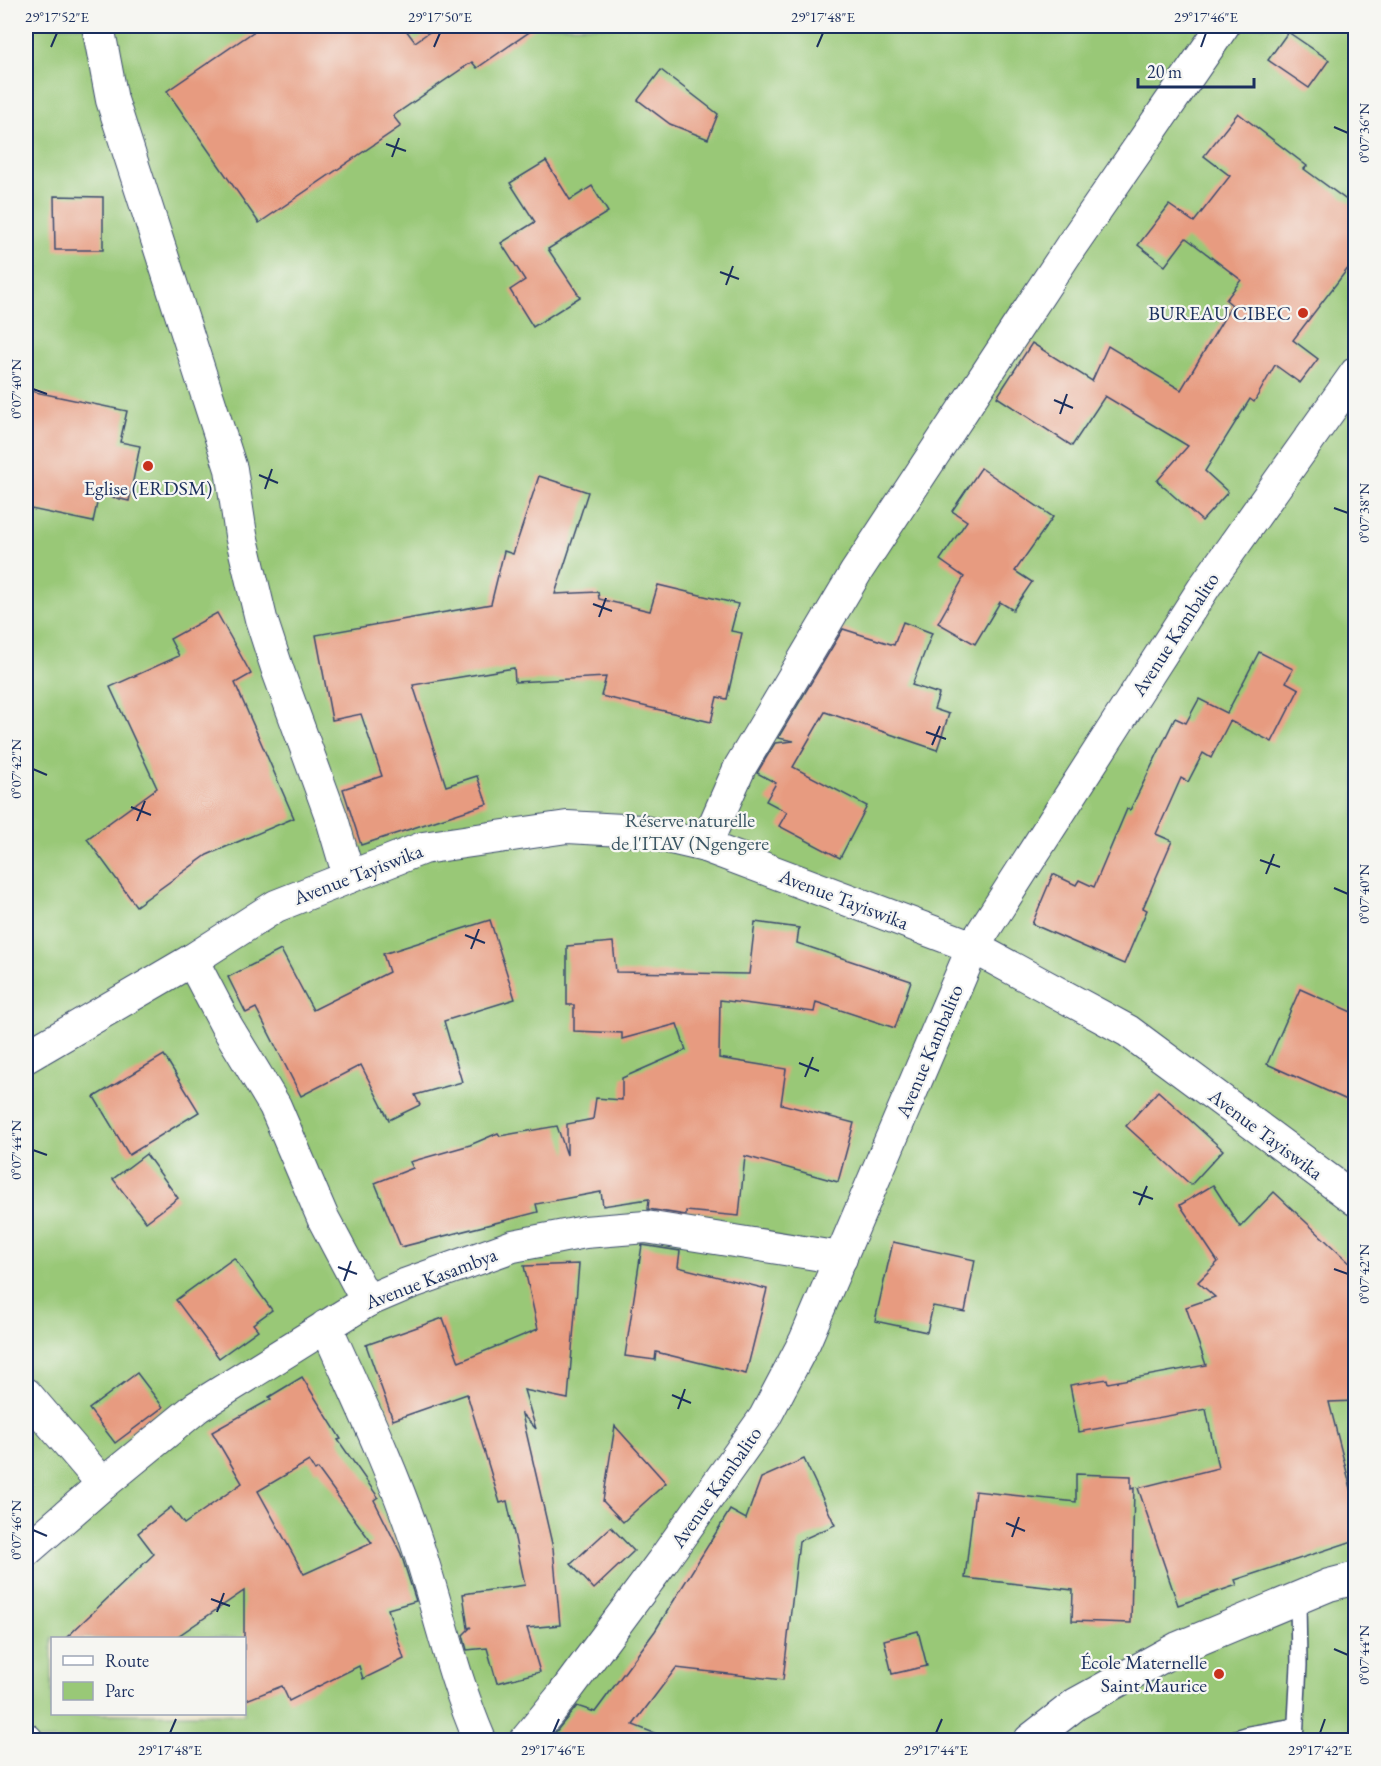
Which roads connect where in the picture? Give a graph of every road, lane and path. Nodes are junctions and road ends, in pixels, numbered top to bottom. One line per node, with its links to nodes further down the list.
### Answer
1 (98, 26): 5 (street)
2 (1223, 26): 4 (street)
3 (1356, 373): 6 (street, Avenue Kambalito)
4 (705, 846): 5 (street, Avenue Tayiswika); 6 (street, Avenue Tayiswika)
5 (349, 877): 7 (street, Avenue Tayiswika)
6 (973, 947): 9 (street, Avenue Tayiswika); 10 (street, Avenue Kambalito)
7 (192, 960): 8 (street, Avenue Tayiswika); 11 (street)
8 (31, 1043)
9 (1356, 1200)
10 (841, 1258): 11 (street, Avenue Kasambya); 20 (street, Avenue Kambalito)
11 (367, 1301): 12 (street, Avenue Kasambya)
12 (326, 1326): 14 (street, Avenue Kasambya); 19 (street)
13 (26, 1394): 14 (street)
14 (103, 1484): 15 (street, Avenue Kasambya)
15 (26, 1551)
16 (1356, 1578): 17 (street)
17 (1298, 1598): 18 (lane); 21 (street)
18 (1295, 1733): 22 (lane)
19 (480, 1740)
20 (526, 1740)
21 (1030, 1740)
22 (1229, 1740)

